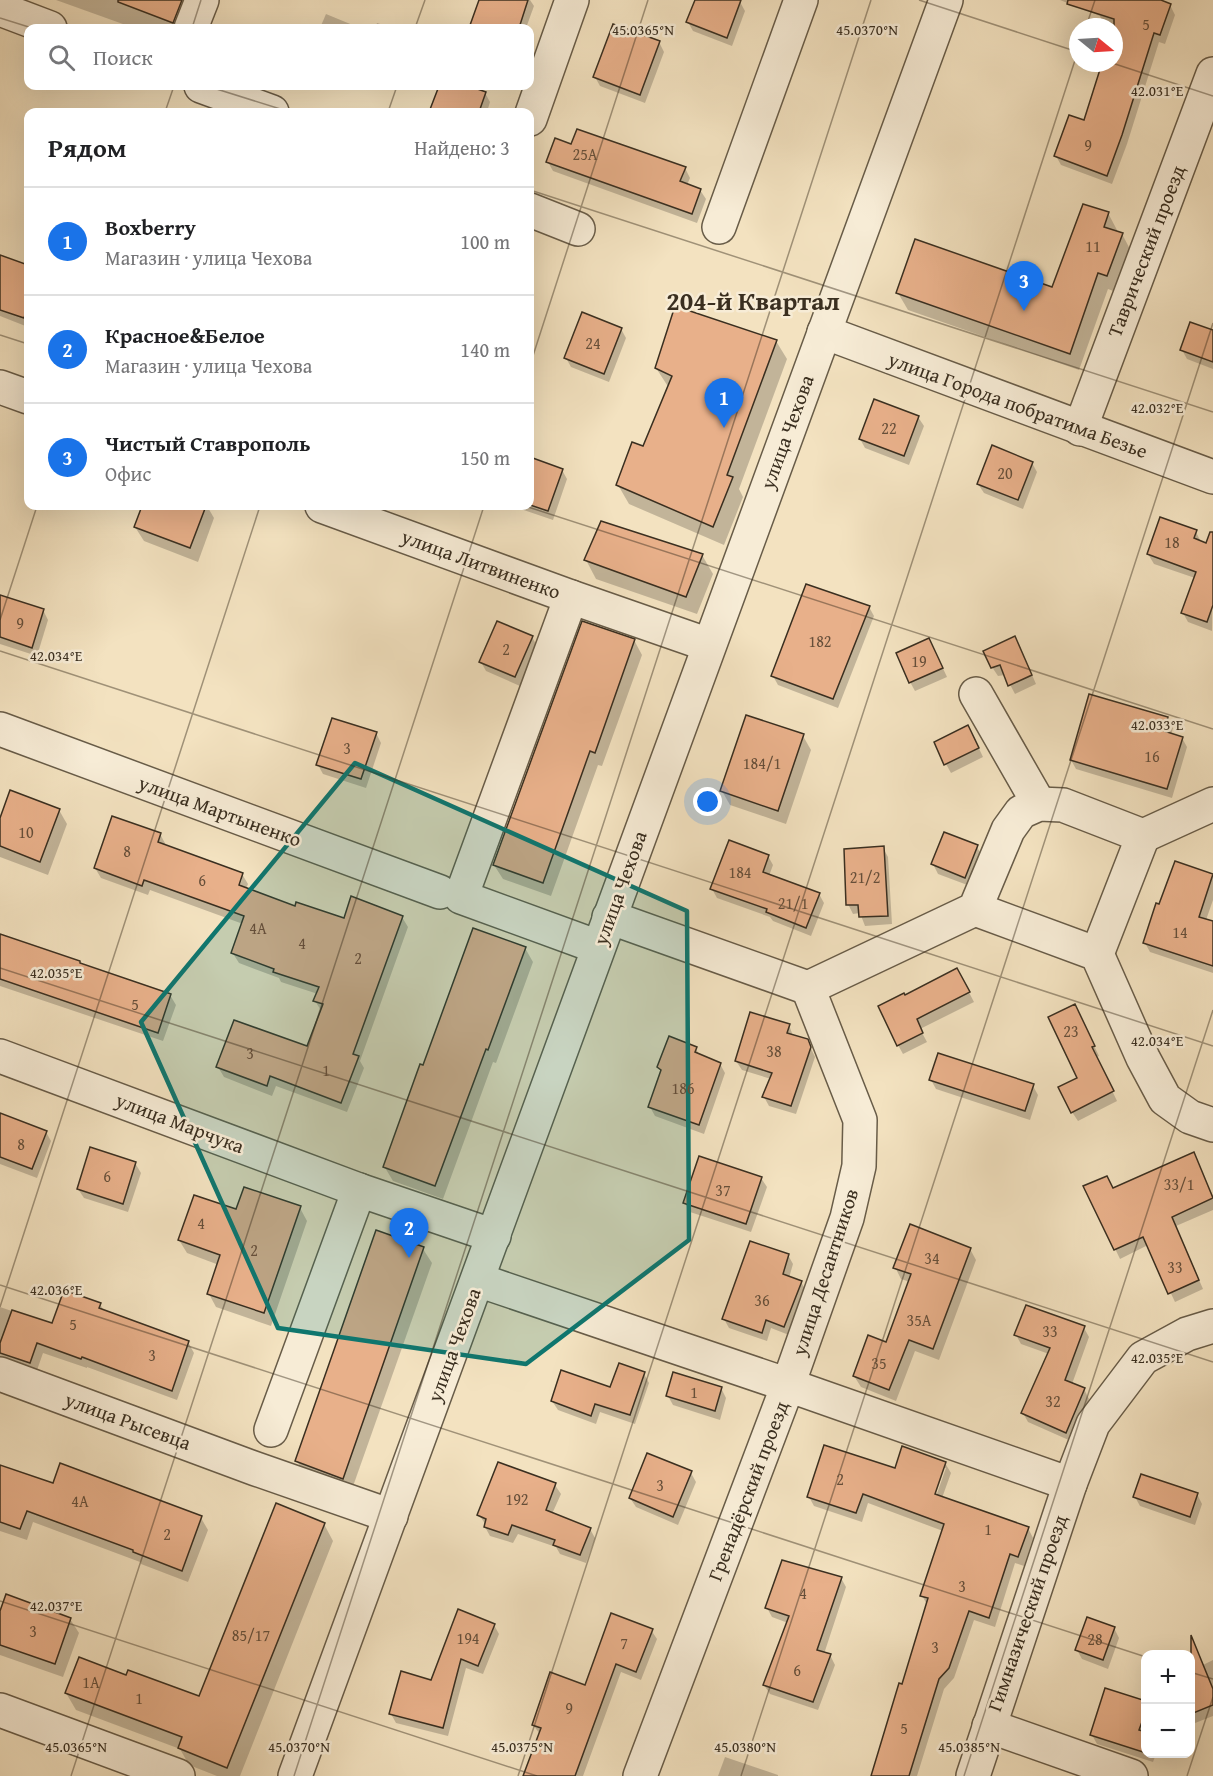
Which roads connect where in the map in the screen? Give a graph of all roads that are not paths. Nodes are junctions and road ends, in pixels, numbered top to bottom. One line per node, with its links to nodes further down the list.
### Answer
1 (202, 0): 7 (street)
2 (572, 0): 11 (street)
3 (801, 0): 13 (street)
4 (946, 0): 15 (street, улица Чехова)
5 (0, 9): 6 (street)
6 (39, 24)
7 (193, 24)
8 (1213, 74): 18 (street, Таврический проезд)
9 (212, 90): 10 (street)
10 (261, 108)
11 (534, 108)
12 (534, 212): 14 (street)
13 (719, 227)
14 (578, 229)
15 (824, 332): 18 (street, улица Города побратима Безье); 22 (street, улица Чехова)
16 (0, 387): 17 (street)
17 (24, 396)
18 (1080, 429): 19 (street, улица Города побратима Безье)
19 (1213, 477)
20 (333, 510): 21 (street, улица Литвиненко)
21 (571, 597): 22 (street, улица Литвиненко); 31 (street)
22 (710, 645): 30 (street, улица Чехова)
23 (976, 694): 25 (street)
24 (0, 729): 28 (street, улица Мартыненко)
25 (1039, 804): 27 (street); 29 (street)
26 (1213, 804): 27 (street)
27 (1143, 836): 32 (street)
28 (440, 892)
29 (975, 909): 32 (street); 33 (street)
30 (609, 916): 31 (street, улица Чехова); 33 (street)
31 (598, 947): 37 (street, улица Чехова)
32 (1097, 954): 35 (street)
33 (807, 988): 41 (street, улица Десантников)
34 (0, 1056): 36 (street, улица Марчука)
35 (1213, 1125)
36 (359, 1190): 37 (street, улица Марчука); 42 (street)
37 (494, 1236): 38 (street, улица Чехова)
38 (478, 1280): 41 (street); 44 (street, улица Чехова)
39 (1213, 1326): 43 (street)
40 (0, 1374): 44 (street, улица Рысевца)
41 (788, 1385): 43 (street, Гренадёрский проезд); 49 (street, Гренадёрский проезд)
42 (271, 1430)
43 (1071, 1484): 46 (street, Гимназический проезд)
44 (391, 1516): 48 (street, улица Чехова)
45 (0, 1710): 47 (street)
46 (989, 1726): 50 (street, Гимназический проезд); 51 (street)
47 (177, 1776)
48 (295, 1776)
49 (640, 1776)
50 (973, 1776)
51 (1131, 1776)

